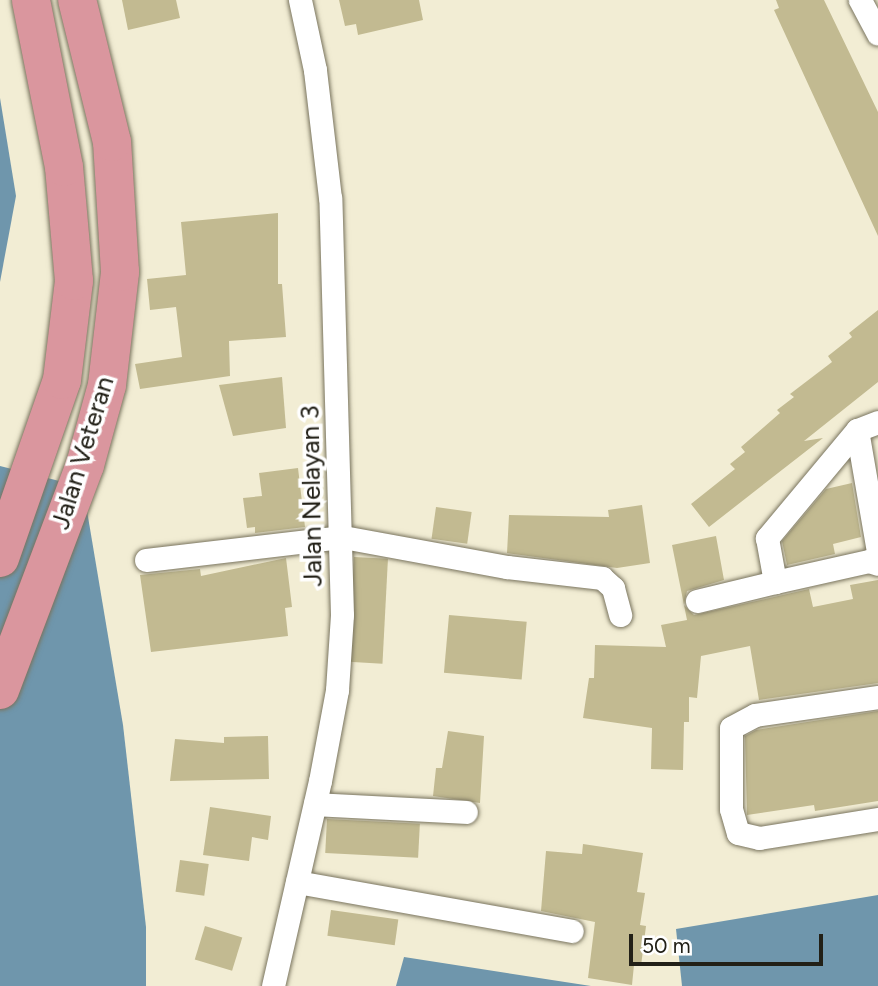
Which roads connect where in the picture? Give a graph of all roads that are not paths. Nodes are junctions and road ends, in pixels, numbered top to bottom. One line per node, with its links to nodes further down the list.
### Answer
1 (31, 0): 9 (highway, Jalan Veteran)
2 (77, 0): 14 (highway, Jalan Veteran)
3 (300, 0): 7 (street, Jalan Nelayan 3)
4 (860, 0): 5 (street)
5 (878, 34)
6 (868, 426): 8 (street); 11 (street)
7 (343, 537): 10 (street); 13 (street); 16 (street, Jalan Nelayan 3)
8 (876, 554): 11 (street)
9 (0, 558)
10 (146, 560)
11 (775, 582): 12 (street)
12 (696, 601)
13 (620, 615)
14 (0, 690)
15 (878, 696): 18 (street)
16 (315, 804): 17 (street); 19 (street, Jalan Nelayan 3)
17 (466, 812)
18 (878, 819)
19 (297, 882): 20 (street); 21 (street, Jalan Nelayan 3)
20 (572, 931)
21 (273, 986)

